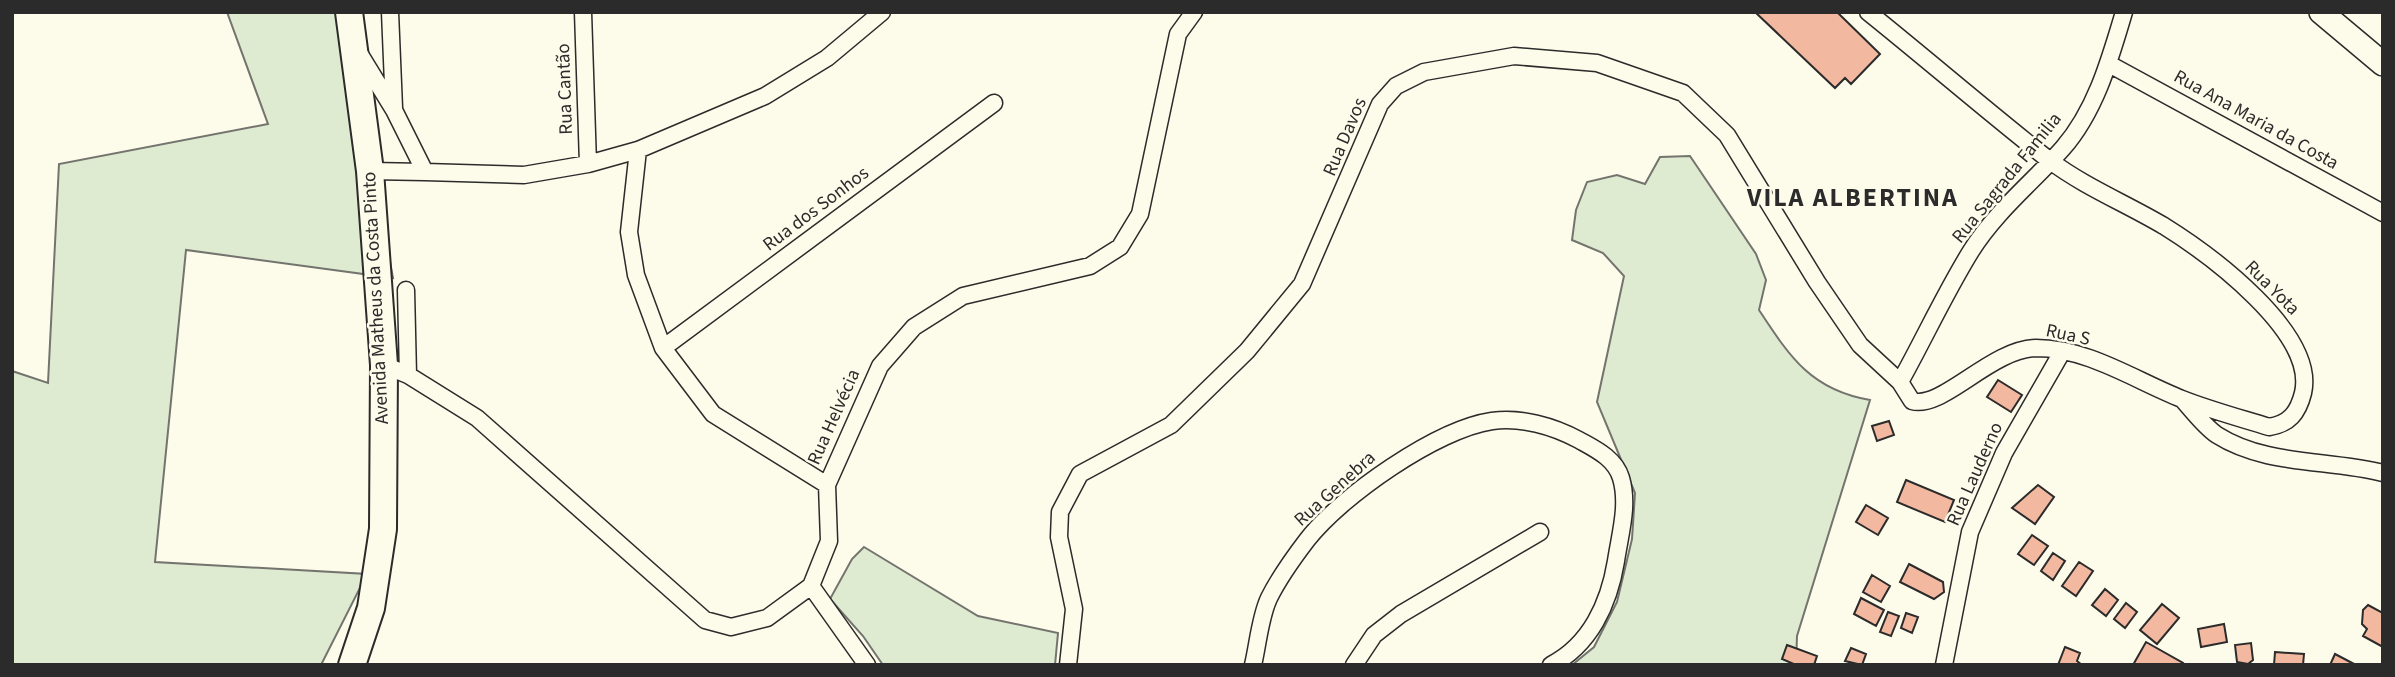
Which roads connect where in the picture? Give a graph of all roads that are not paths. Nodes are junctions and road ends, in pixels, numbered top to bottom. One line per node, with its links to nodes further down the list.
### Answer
1 (349, 12): 9 (main road, Avenida Matheus da Costa Pinto)
2 (390, 12): 13 (street)
3 (583, 12): 16 (street, Rua Cantão)
4 (882, 12): 14 (street)
5 (1194, 12): 27 (street, Rua Helvécia)
6 (1868, 12): 15 (street)
7 (2124, 12): 10 (street, Rua Sagrada Familia)
8 (2321, 12): 11 (street)
9 (354, 45): 13 (street); 17 (main road, Avenida Matheus da Costa Pinto)
10 (2109, 64): 15 (street, Rua Sagrada Familia); 19 (street, Rua Ana Maria da Costa)
11 (2383, 64)
12 (994, 103): 21 (street, Rua dos Sonhos)
13 (394, 110): 18 (street)
14 (638, 150): 16 (street); 21 (street)
15 (2051, 161): 24 (street, Rua Sagrada Familia); 25 (street, Rua Yota)
16 (588, 164): 18 (street)
17 (370, 171): 18 (street); 23 (main road, Avenida Matheus da Costa Pinto)
18 (425, 172)
19 (2383, 212)
20 (406, 290): 23 (street)
21 (663, 348): 27 (street)
22 (2062, 352): 24 (street, Rua S); 25 (street, Rua S); 36 (street, Rua Lauderno)
23 (396, 370): 29 (street); 30 (main road, Avenida Matheus da Costa Pinto)
24 (1900, 382): 32 (street, Rua Davos)
25 (2181, 399): 26 (street)
26 (2383, 473)
27 (827, 485): 29 (street, Rua Helvécia)
28 (1540, 532): 34 (street)
29 (811, 586): 31 (street)
30 (352, 665)
31 (867, 665)
32 (1068, 665)
33 (1253, 665): 35 (street, Rua Genebra)
34 (1354, 665)
35 (1551, 665)
36 (1944, 665)

